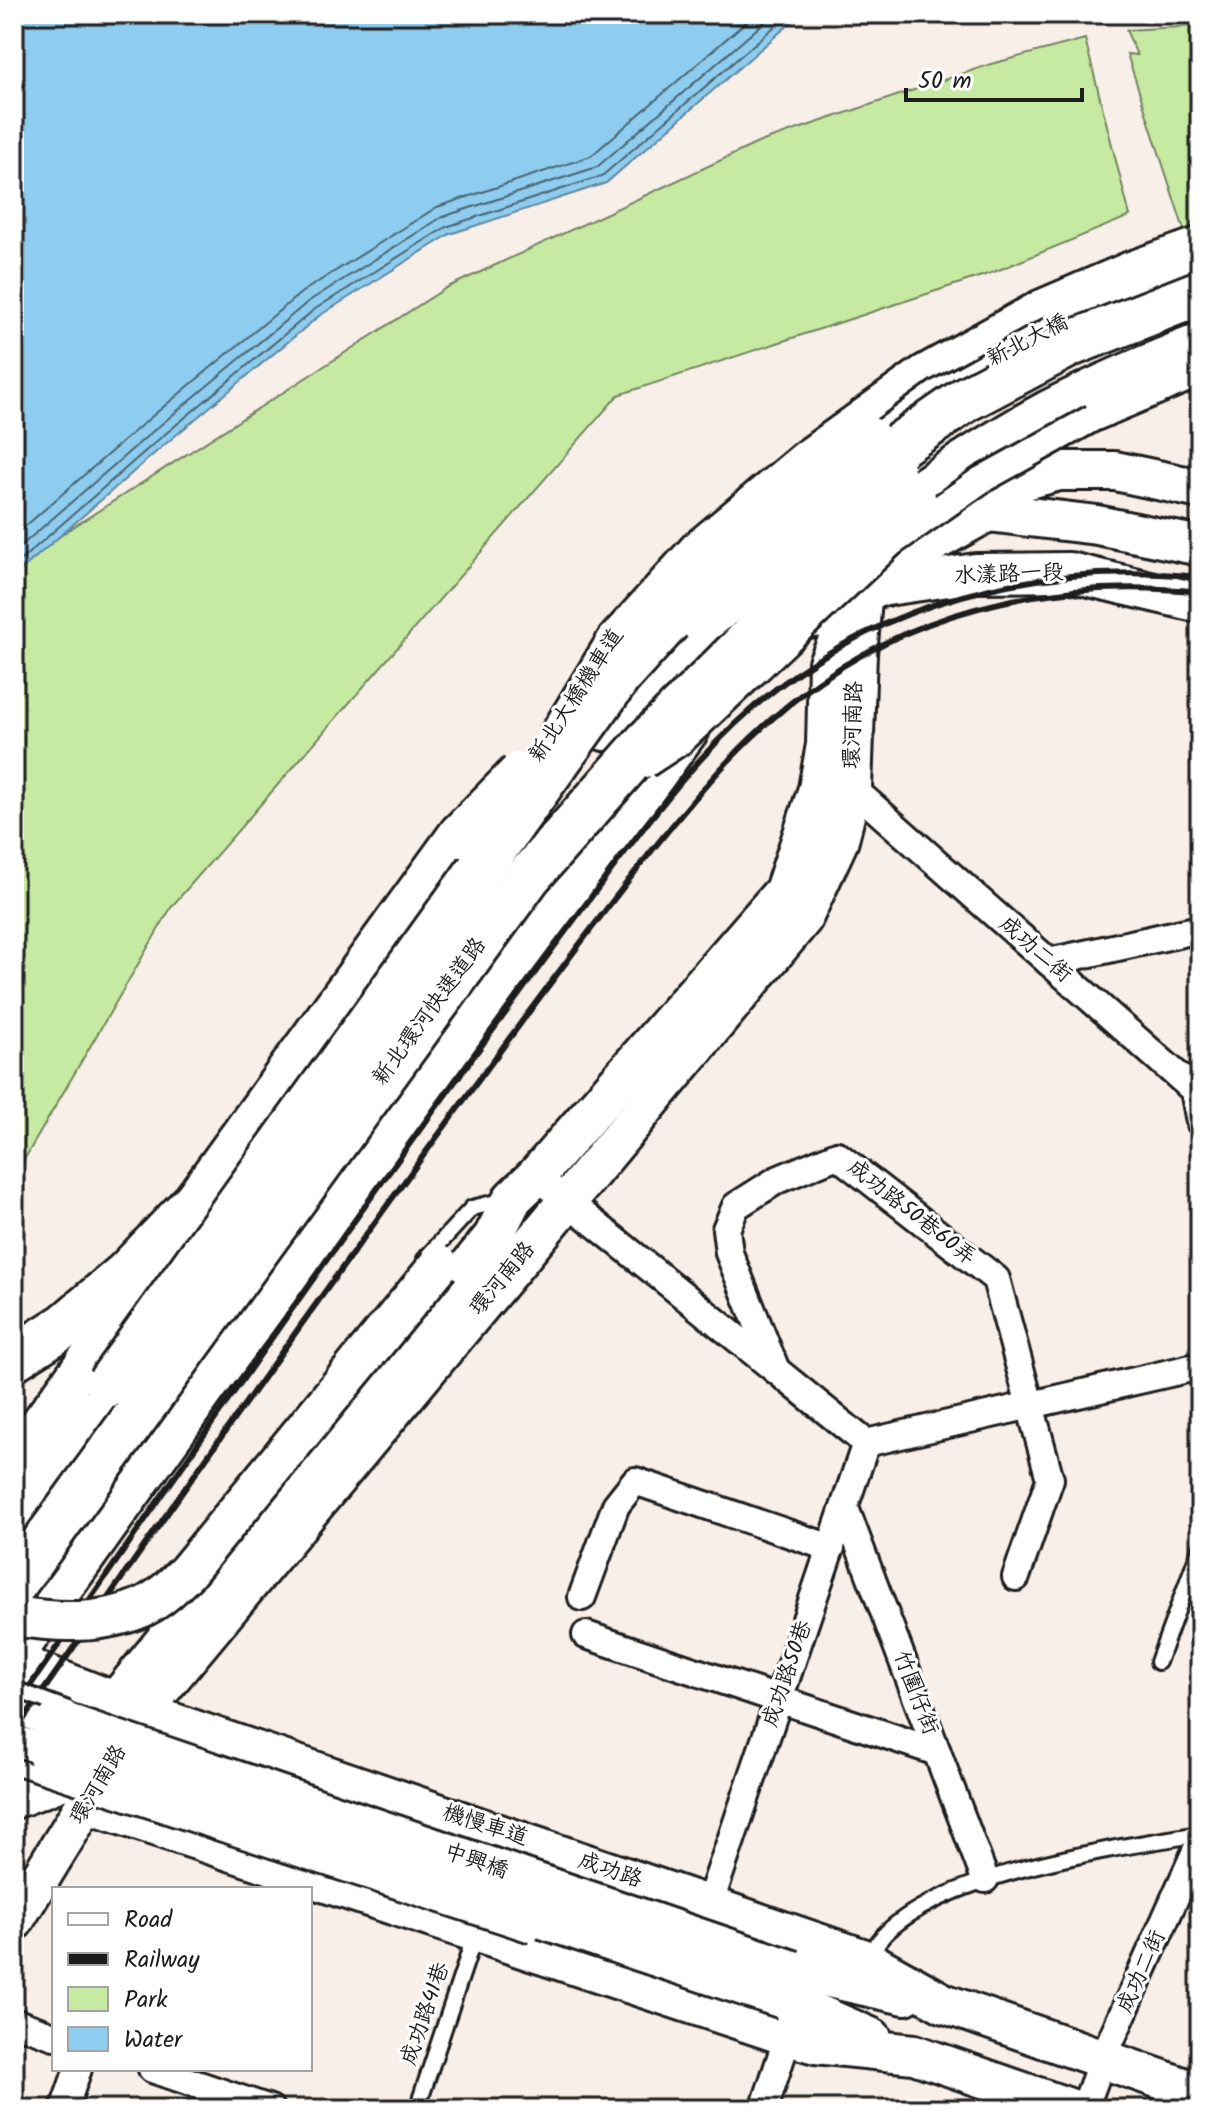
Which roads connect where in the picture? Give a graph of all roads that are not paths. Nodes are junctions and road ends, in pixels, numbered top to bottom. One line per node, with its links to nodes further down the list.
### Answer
1 (1200, 240): 21 (street, 新北大橋機車道, bridge)
2 (1200, 265): 7 (highway, 新北大橋)
3 (1200, 293): 13 (highway, bridge)
4 (1200, 312): 13 (highway, bridge)
5 (1200, 346): 38 (highway, 新北環河快速道路, bridge)
6 (1200, 373): 21 (street, bridge)
7 (868, 439): 14 (highway, 新北環河快速道路, bridge)
8 (1200, 489): 9 (street)
9 (988, 512): 10 (street); 11 (street); 29 (street)
10 (1200, 546)
11 (863, 589): 12 (street, 水漾路一段); 15 (street, 環河南路); 19 (street, 環河南路); 44 (street)
12 (1200, 603)
13 (702, 621): 21 (highway)
14 (619, 676): 23 (highway, bridge); 31 (highway, 新北環河快速道路, bridge)
15 (852, 788): 17 (street, 成功二街); 20 (street, 環河南路)
16 (1200, 929): 17 (street)
17 (1049, 962): 18 (street, 成功二街)
18 (1200, 1122)
19 (524, 1187): 20 (street); 22 (street); 49 (street, 環河南路)
20 (568, 1201): 25 (street); 49 (street, 環河南路)
21 (233, 1241): 26 (highway)
22 (430, 1264): 37 (lane); 42 (street, bridge)
23 (14, 1358)
24 (1200, 1366): 27 (street)
25 (776, 1370): 27 (street, 成功路50巷60弄); 28 (street)
26 (139, 1373): 32 (highway); 35 (highway)
27 (1031, 1405): 28 (street); 36 (street)
28 (866, 1443): 30 (street, 成功路50巷)
29 (14, 1473)
30 (845, 1508): 33 (street, 成功路50巷); 51 (street, 竹圍仔街)
31 (14, 1516)
32 (14, 1527)
33 (831, 1548): 40 (street); 47 (street, 成功路50巷)
34 (1200, 1548): 45 (lane)
35 (14, 1566)
36 (1016, 1577)
37 (159, 1578)
38 (14, 1584)
39 (137, 1593): 41 (lane)
40 (582, 1597)
41 (14, 1604)
42 (14, 1616)
43 (586, 1635): 47 (street)
44 (14, 1660): 49 (street, 成功路)
45 (1158, 1662)
46 (14, 1689): 56 (lane, 機慢車道, bridge)
47 (779, 1699): 51 (street); 61 (street, 成功路50巷)
48 (14, 1703): 66 (street, 中興橋, bridge)
49 (128, 1707): 52 (street); 55 (street, 環河南路); 61 (street, 成功路)
50 (14, 1745): 66 (street, 中興橋, bridge)
51 (937, 1752): 59 (street, 竹圍仔街)
52 (110, 1762): 54 (street); 55 (street); 60 (street, 環河南路)
53 (14, 1766): 64 (lane, bridge)
54 (14, 1799)
55 (88, 1804): 62 (street, 環河南路); 63 (street)
56 (410, 1824)
57 (1200, 1834): 59 (lane)
58 (1200, 1842): 71 (street, 成功二街)
59 (985, 1879): 65 (lane)
60 (14, 1887)
61 (709, 1905): 65 (street, 成功路)
62 (14, 1921)
63 (476, 1934): 66 (street); 77 (lane, 成功路41巷)
64 (579, 1951)
65 (865, 1959): 67 (street, 成功路)
66 (795, 1997): 67 (street, 中興橋); 70 (street, 中興橋); 70 (street); 78 (street)
67 (943, 2003): 71 (street, 成功路)
68 (14, 2022): 69 (street)
69 (52, 2035)
70 (914, 2054): 79 (street)
71 (1103, 2058): 74 (street, 成功路); 80 (street, 成功二街)
72 (77, 2071): 75 (street)
73 (158, 2071): 76 (street)
74 (1200, 2093)
75 (64, 2109)
76 (270, 2109)
77 (417, 2109)
78 (764, 2109)
79 (1072, 2109)
80 (1084, 2109)

